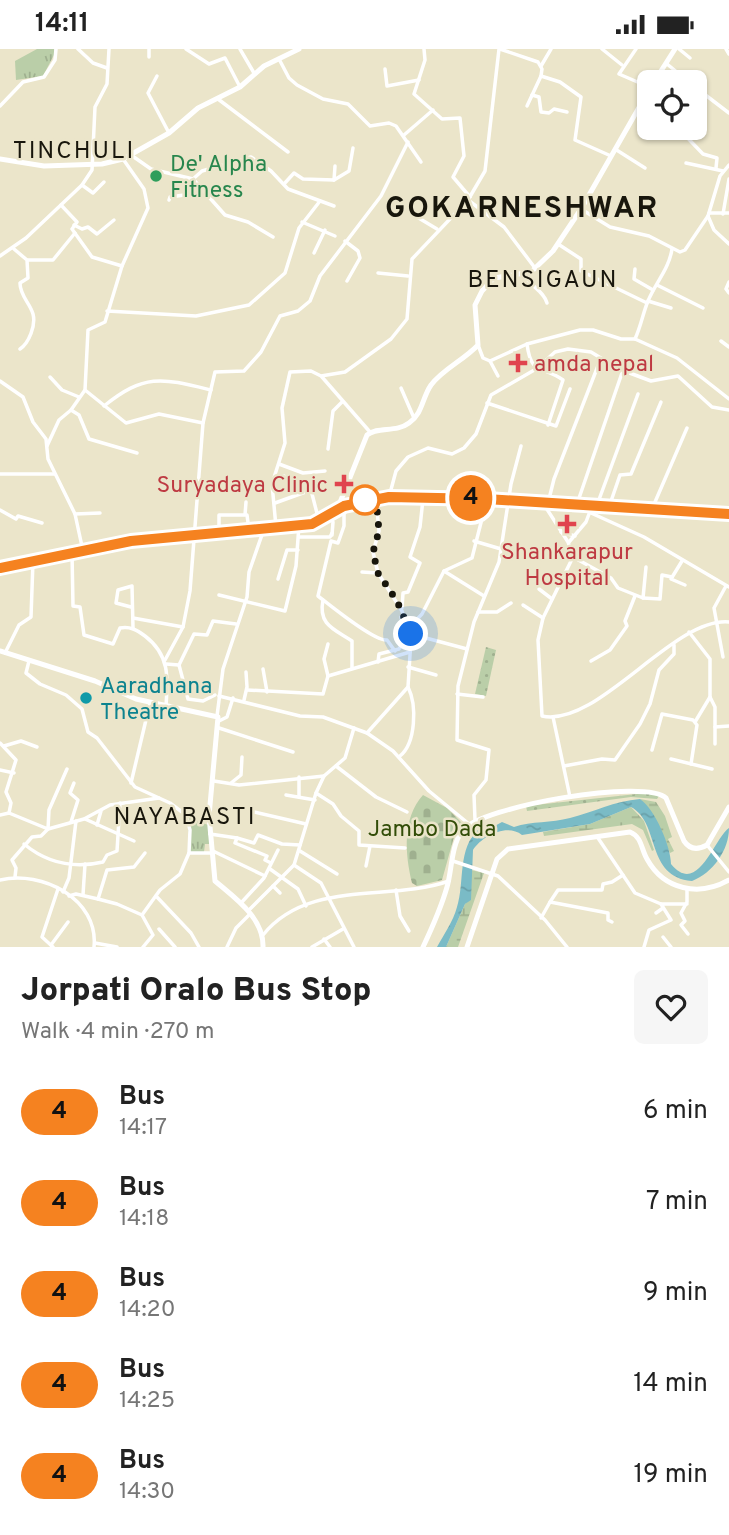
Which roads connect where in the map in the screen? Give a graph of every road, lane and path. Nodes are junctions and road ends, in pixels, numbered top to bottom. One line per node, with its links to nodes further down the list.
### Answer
1 (56, 49): 35 (street)
2 (78, 49): 22 (street)
3 (109, 49): 22 (street)
4 (149, 49): 16 (street)
5 (186, 49): 31 (street)
6 (240, 49): 26 (street)
7 (299, 49): 18 (main road)
8 (424, 49): 29 (street)
9 (500, 49): 20 (street); 67 (street)
10 (551, 49): 20 (street)
11 (602, 49): 21 (street)
12 (636, 49): 21 (street)
13 (677, 49): 17 (street); 19 (main road)
14 (726, 49): 15 (street)
15 (729, 54)
16 (149, 57)
17 (690, 58)
18 (279, 59): 26 (main road); 42 (street)
19 (667, 64): 24 (main road); 25 (street)
20 (541, 65): 28 (street)
21 (622, 65): 30 (street)
22 (107, 68): 56 (street)
23 (385, 69): 29 (street)
24 (663, 70)
25 (674, 70)
26 (254, 73): 31 (main road)
27 (157, 76): 41 (street)
28 (541, 76): 32 (street); 49 (street)
29 (419, 80): 37 (street)
30 (637, 82)
31 (240, 87): 34 (main road)
32 (532, 95): 36 (street); 39 (street)
33 (707, 96): 40 (street)
34 (218, 99): 41 (main road); 47 (street)
35 (0, 106)
36 (527, 106)
37 (433, 110): 42 (street); 67 (street)
38 (637, 110): 46 (main road)
39 (567, 112)
40 (729, 113)
41 (169, 133): 48 (main road)
42 (404, 135): 44 (street)
43 (690, 140): 58 (street)
44 (408, 142): 52 (street); 87 (street)
45 (353, 148): 62 (street)
46 (615, 149): 49 (main road); 57 (street)
47 (288, 152)
48 (131, 155): 51 (main road); 60 (street)
49 (611, 156): 72 (main road)
50 (0, 159): 56 (main road)
51 (123, 159): 56 (main road); 95 (street)
52 (421, 162)
53 (686, 163): 58 (street)
54 (729, 165): 59 (street)
55 (335, 166): 62 (street)
56 (92, 167): 65 (street)
57 (645, 168)
58 (716, 168): 59 (street)
59 (723, 171): 75 (street)
60 (193, 179): 64 (street); 66 (street)
61 (729, 179): 76 (street)
62 (334, 180): 64 (street)
63 (104, 182): 65 (street)
64 (284, 184): 69 (street)
65 (82, 185): 70 (street)
66 (198, 185): 68 (street); 86 (street)
67 (469, 198): 81 (street); 96 (street)
68 (169, 201)
69 (320, 201): 71 (street); 78 (street)
70 (61, 205): 79 (street); 90 (street)
71 (334, 206)
72 (581, 209): 88 (main road); 91 (street)
73 (729, 213): 76 (street)
74 (412, 214): 81 (street)
75 (708, 214): 76 (street); 80 (street); 83 (street)
76 (723, 214)
77 (114, 220): 79 (street)
78 (302, 222): 82 (street); 110 (street)
79 (74, 225): 84 (street)
80 (698, 228): 83 (street); 91 (street)
81 (437, 229): 100 (street)
82 (325, 230): 85 (street); 92 (street)
83 (714, 230): 89 (street)
84 (75, 233): 94 (street); 95 (street)
85 (335, 236)
86 (272, 237)
87 (345, 241): 101 (street); 128 (street)
88 (557, 243): 96 (main road); 106 (street)
89 (729, 244)
90 (14, 249): 93 (street); 94 (street)
91 (672, 249): 103 (street)
92 (314, 253)
93 (0, 256)
94 (27, 260): 116 (street)
95 (122, 266): 110 (street)
96 (535, 268): 99 (main road)
97 (635, 269): 104 (street)
98 (378, 273): 100 (street)
99 (524, 275): 107 (street); 114 (main road)
100 (408, 276): 121 (street)
101 (348, 281)
102 (729, 282): 105 (street)
103 (657, 285): 104 (street); 109 (street)
104 (653, 290): 106 (street)
105 (729, 293)
106 (647, 302): 108 (street); 111 (street)
107 (547, 303)
108 (671, 308)
109 (703, 308)
110 (107, 311): 127 (street)
111 (635, 339): 113 (street); 131 (street)
112 (721, 341): 115 (street)
113 (527, 344): 118 (street); 119 (street)
114 (478, 345): 118 (street); 138 (main road)
115 (729, 347)
116 (20, 349)
117 (601, 358): 119 (street); 120 (street); 160 (street)
118 (490, 361): 122 (street)
119 (536, 369): 134 (street); 140 (street)
120 (623, 370): 137 (street); 161 (street)
121 (321, 376): 132 (street); 147 (street)
122 (498, 376)
123 (50, 377): 130 (street)
124 (0, 381): 143 (street)
125 (401, 388): 138 (street)
126 (570, 389): 140 (street)
127 (85, 390): 130 (street); 135 (street)
128 (211, 390): 135 (street); 139 (street)
129 (638, 394): 164 (street)
130 (79, 397): 136 (street)
131 (729, 399)
132 (342, 402): 142 (street); 145 (street)
133 (661, 402): 163 (street)
134 (487, 403): 140 (street); 153 (street)
135 (104, 406): 139 (street)
136 (71, 410): 143 (street); 146 (street)
137 (729, 411)
138 (414, 418): 142 (main road)
139 (204, 423): 181 (street)
140 (548, 425)
141 (687, 428): 167 (street)
142 (370, 432): 166 (main road)
143 (47, 446): 150 (street)
144 (521, 446): 157 (street)
145 (328, 449)
146 (137, 453)
147 (279, 464): 148 (street); 151 (street)
148 (325, 471)
149 (0, 474): 150 (street)
150 (54, 474): 170 (street)
151 (275, 476): 152 (street); 159 (street)
152 (284, 476)
153 (389, 497): 154 (main road); 155 (main road)
154 (423, 497): 156 (main road); 215 (street)
155 (376, 498): 162 (main road); 199 (street)
156 (486, 499): 157 (main road); 186 (street)
157 (510, 501): 160 (main road); 188 (street)
158 (246, 502): 168 (street)
159 (275, 503): 173 (street); 177 (street)
160 (545, 503): 161 (main road); 180 (street)
161 (577, 505): 164 (main road)
162 (344, 506): 166 (main road); 185 (street)
163 (609, 507): 164 (main road); 167 (main road)
164 (593, 508): 183 (street); 194 (street)
165 (0, 510): 174 (street)
166 (337, 510): 172 (main road)
167 (651, 510): 171 (main road)
168 (246, 512): 178 (street); 179 (street)
169 (100, 513): 170 (street)
170 (75, 514): 190 (street)
171 (729, 514)
172 (329, 515): 173 (main road); 182 (street)
173 (319, 521): 175 (main road)
174 (42, 523)
175 (299, 526): 177 (main road); 184 (street)
176 (265, 527): 177 (main road); 179 (main road); 210 (street)
177 (279, 528)
178 (219, 530): 179 (main road); 181 (main road)
179 (249, 530)
180 (561, 532): 183 (street); 187 (street)
181 (194, 533): 190 (main road); 223 (street)
182 (332, 533): 184 (street); 185 (street)
183 (575, 536): 187 (street)
184 (299, 537): 189 (street)
185 (331, 541): 211 (street)
186 (474, 541): 188 (street); 197 (street)
187 (568, 542): 192 (street)
188 (501, 549): 207 (street)
189 (298, 550): 201 (street); 210 (street)
190 (83, 551): 191 (main road)
191 (72, 553): 193 (main road); 224 (street)
192 (573, 557): 206 (street); 209 (street)
193 (33, 561): 196 (main road); 232 (street)
194 (682, 561): 200 (street); 203 (street)
195 (646, 567): 208 (street)
196 (0, 568)
197 (444, 571): 207 (street); 225 (street)
198 (362, 572): 199 (street)
199 (378, 573): 215 (street)
200 (671, 577): 202 (street); 208 (street)
201 (278, 579)
202 (685, 586)
203 (728, 587): 220 (street)
204 (539, 589): 209 (street)
205 (219, 595): 210 (street)
206 (635, 596): 208 (street); 236 (street)
207 (485, 597): 216 (street)
208 (643, 598)
209 (552, 599): 219 (street)
210 (246, 600): 222 (street)
211 (323, 600): 231 (street); 241 (street)
212 (511, 603): 216 (street)
213 (523, 605): 219 (street)
214 (131, 607): 214 (street); 218 (street)
215 (402, 611): 225 (street)
216 (478, 612): 230 (street)
217 (401, 617): 231 (street)
218 (133, 618): 223 (street); 224 (street)
219 (544, 618): 257 (street)
220 (717, 622): 221 (street); 226 (street); 234 (street)
221 (729, 622)
222 (237, 624): 239 (street); 250 (street)
223 (183, 627): 237 (street)
224 (133, 628): 237 (street)
225 (408, 629): 227 (street)
226 (689, 632): 229 (street); 252 (street)
227 (411, 634): 230 (street); 233 (street)
228 (328, 644): 245 (street)
229 (674, 645): 257 (street); 274 (street)
230 (467, 649): 249 (street)
231 (395, 651): 238 (street)
232 (3, 652): 235 (main road)
233 (410, 652): 238 (street); 240 (street)
234 (723, 657)
235 (29, 661): 255 (main road); 283 (street)
236 (591, 661)
237 (166, 662): 239 (street); 256 (street)
238 (378, 662): 241 (street)
239 (179, 665): 250 (street)
240 (408, 667): 244 (street); 246 (street)
241 (352, 668): 245 (street)
242 (263, 669): 248 (street)
243 (246, 673): 247 (street)
244 (436, 675)
245 (328, 676): 248 (street)
246 (408, 687): 263 (street); 269 (street)
247 (247, 690): 248 (street); 254 (street)
248 (267, 692)
249 (457, 694): 251 (street); 299 (street)
250 (217, 695): 253 (street); 258 (street)
251 (483, 697)
252 (710, 697): 259 (street); 261 (street)
253 (233, 698): 254 (street); 258 (street)
254 (244, 700): 262 (street)
255 (150, 703): 256 (main road); 283 (street)
256 (166, 706): 258 (main road)
257 (553, 717): 274 (street)
258 (218, 722): 268 (street); 281 (main road)
259 (695, 722): 267 (street); 272 (street)
260 (729, 726): 261 (street)
261 (715, 727): 264 (street)
262 (354, 728): 263 (street); 273 (street)
263 (367, 733): 269 (street)
264 (715, 744)
265 (2, 745): 266 (street); 278 (street)
266 (37, 747)
267 (652, 750)
268 (293, 752)
269 (400, 756): 302 (street)
270 (242, 757): 284 (street)
271 (671, 759): 272 (street)
272 (691, 764): 276 (street)
273 (337, 766): 279 (street); 295 (street)
274 (564, 766): 289 (street)
275 (68, 769): 304 (street)
276 (712, 769)
277 (0, 770): 278 (street)
278 (13, 773): 296 (street)
279 (324, 776): 280 (street); 285 (street)
280 (299, 777): 284 (street); 287 (street)
281 (214, 781): 284 (street); 305 (main road)
282 (74, 783): 300 (street)
283 (131, 783): 288 (street)
284 (231, 783)
285 (316, 793): 290 (street); 313 (street)
286 (286, 795): 287 (street)
287 (299, 797): 290 (street)
288 (161, 798): 291 (street); 319 (street)
289 (571, 799): 299 (main road); 312 (main road)
290 (315, 800): 301 (street)
291 (120, 803): 293 (street); 306 (street)
292 (729, 807): 312 (main road)
293 (101, 810): 298 (street); 303 (street)
294 (254, 812): 301 (street)
295 (407, 812)
296 (9, 813): 297 (street); 304 (street)
297 (0, 815)
298 (84, 819): 300 (street); 303 (street)
299 (475, 820): 302 (main road)
300 (73, 822): 304 (street); 321 (street)
301 (306, 824): 311 (street)
302 (469, 824): 320 (main road)
303 (97, 825): 306 (street)
304 (48, 829): 310 (street)
305 (210, 834): 308 (street); 317 (main road)
306 (120, 835): 309 (street); 322 (street)
307 (598, 836): 327 (main road); 329 (street); 339 (main road)
308 (237, 838): 311 (street); 324 (street)
309 (134, 841)
310 (24, 844): 321 (street); 331 (street)
311 (301, 845): 316 (street)
312 (707, 845): 326 (street)
313 (370, 846): 314 (street); 325 (street)
314 (405, 848)
315 (278, 850): 324 (street)
316 (300, 851): 323 (street); 328 (street)
317 (211, 852): 319 (street); 330 (street); 349 (main road)
318 (145, 853): 347 (street)
319 (189, 853): 344 (street)
320 (457, 862): 327 (street); 336 (main road)
321 (70, 863): 322 (street); 341 (street)
322 (85, 865): 343 (street)
323 (294, 865): 332 (street); 346 (street)
324 (270, 866): 330 (street); 332 (street)
325 (366, 866)
326 (728, 871)
327 (490, 872): 356 (street); 378 (main road)
328 (337, 874)
329 (623, 875): 348 (street); 352 (street)
330 (265, 876): 333 (street); 349 (street)
331 (15, 877): 334 (street); 338 (street)
332 (284, 877): 337 (street); 351 (street)
333 (272, 879)
334 (0, 880)
335 (729, 880): 339 (main road)
336 (449, 881): 340 (street); 377 (main road)
337 (273, 886): 342 (street); 353 (street)
338 (58, 889): 341 (street); 367 (street)
339 (687, 889): 350 (street)
340 (396, 890): 346 (street); 361 (street)
341 (64, 892): 345 (street)
342 (281, 893)
343 (83, 895): 345 (street); 347 (street)
344 (155, 895): 355 (street); 371 (street)
345 (69, 896): 366 (street)
346 (331, 897): 351 (street); 360 (street)
347 (98, 899): 355 (street)
348 (550, 902): 356 (street); 358 (street)
349 (241, 903): 353 (main road)
350 (687, 904): 352 (street); 362 (street)
351 (306, 906): 363 (street)
352 (662, 906): 354 (street); 380 (street)
353 (249, 913): 363 (main road); 372 (street)
354 (656, 913)
355 (142, 915): 369 (street)
356 (541, 918): 379 (street)
357 (68, 922): 367 (street)
358 (612, 922)
359 (159, 929): 370 (street)
360 (343, 929): 365 (street); 376 (street)
361 (409, 930)
362 (688, 934)
363 (264, 935): 373 (main road)
364 (663, 937): 381 (street)
365 (324, 939): 374 (street); 375 (street)
366 (95, 945): 368 (street)
367 (52, 946)
368 (117, 947)
369 (143, 947)
370 (175, 947)
371 (199, 947)
372 (227, 947)
373 (263, 947)
374 (313, 947)
375 (330, 947)
376 (354, 947)
377 (423, 947)
378 (467, 947)
379 (567, 947)
380 (644, 947)
381 (671, 947)

